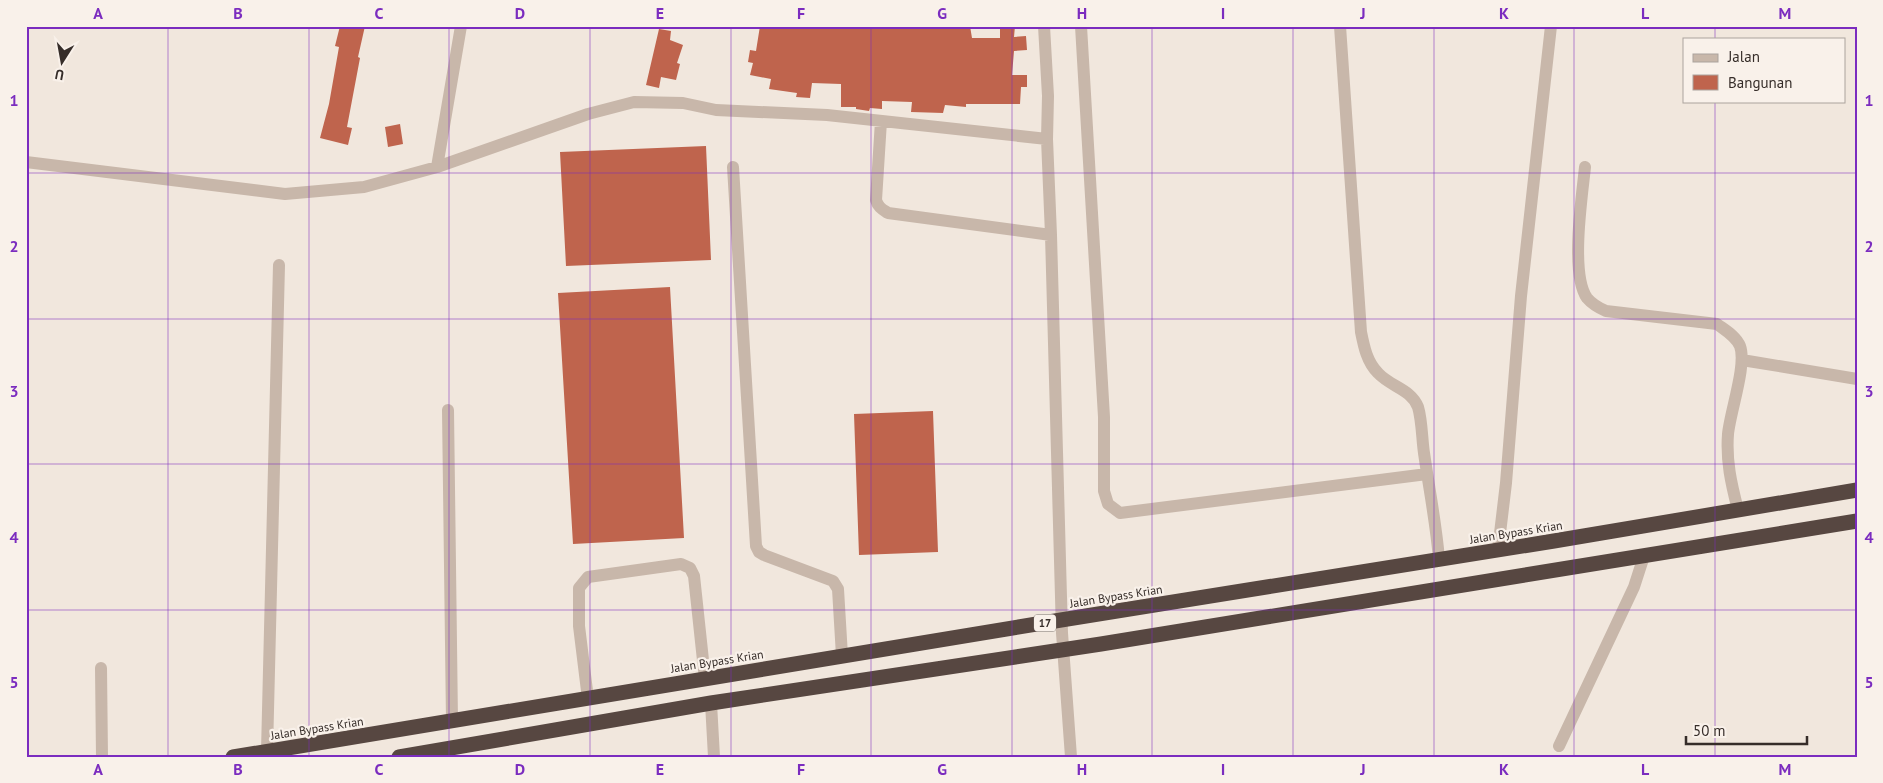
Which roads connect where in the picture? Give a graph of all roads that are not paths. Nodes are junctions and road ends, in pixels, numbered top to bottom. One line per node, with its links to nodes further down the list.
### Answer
1 (460, 26): 9 (street)
2 (1044, 26): 7 (street)
3 (1081, 26): 17 (street)
4 (1340, 26): 17 (street)
5 (1552, 26): 21 (street)
6 (881, 121): 7 (street); 9 (street); 12 (street)
7 (1047, 139): 12 (street)
8 (26, 162): 9 (street)
9 (437, 167)
10 (733, 167): 26 (street)
11 (1585, 167): 14 (street)
12 (1051, 235): 24 (street)
13 (279, 264): 33 (street)
14 (1742, 360): 15 (street); 19 (street)
15 (1857, 379)
16 (448, 410): 31 (street)
17 (1427, 474): 23 (street)
18 (1857, 490): 19 (highway, Jalan Bypass Krian / 17)
19 (1738, 510): 21 (highway, Jalan Bypass Krian / 17)
20 (1857, 521): 22 (highway)
21 (1498, 550): 23 (highway, Jalan Bypass Krian / 17)
22 (1644, 556): 25 (highway); 32 (street)
23 (1439, 558): 24 (highway, Jalan Bypass Krian / 17)
24 (1061, 620): 25 (street); 26 (highway, Jalan Bypass Krian / 17)
25 (1063, 650): 30 (highway); 38 (street)
26 (842, 656): 28 (highway, Jalan Bypass Krian / 17)
27 (101, 668): 34 (street)
28 (705, 679): 29 (highway, Jalan Bypass Krian / 17); 29 (street)
29 (588, 698): 31 (highway, Jalan Bypass Krian / 17)
30 (711, 703): 36 (highway); 37 (street)
31 (452, 721): 33 (highway, Jalan Bypass Krian / 17)
32 (1559, 746)
33 (267, 751): 35 (highway, Jalan Bypass Krian / 17)
34 (102, 757)
35 (233, 757)
36 (399, 757)
37 (714, 757)
38 (1071, 757)

